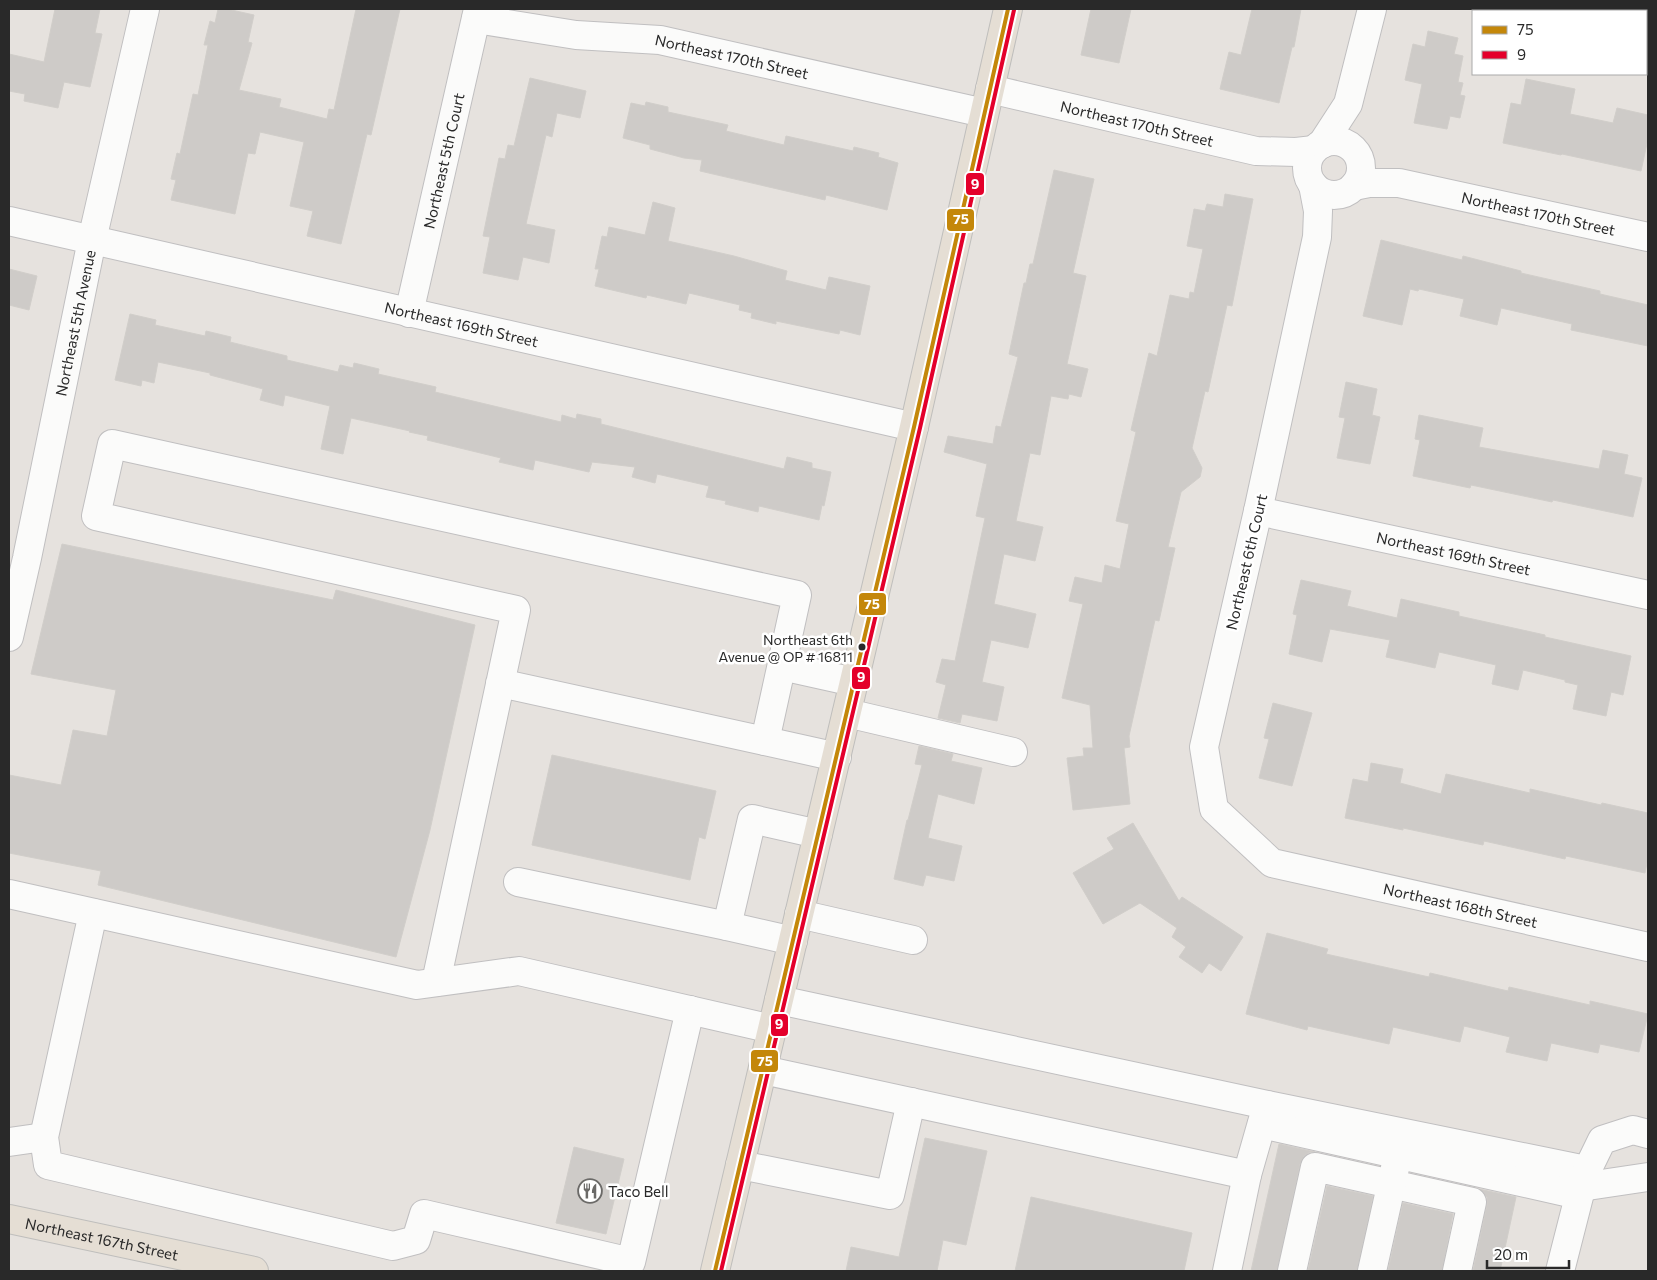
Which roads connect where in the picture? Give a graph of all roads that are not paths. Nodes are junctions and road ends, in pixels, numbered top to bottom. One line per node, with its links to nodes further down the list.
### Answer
1 (145, 9): 14 (street, Northeast 5th Avenue)
2 (1008, 9): 5 (main road)
3 (1372, 9): 6 (street)
4 (477, 14): 5 (street, Northeast 170th Street); 15 (street, Northeast 5th Court)
5 (987, 101): 8 (street, Northeast 170th Street); 16 (main road)
6 (1348, 104): 7 (street); 8 (street)
7 (1357, 155): 8 (street); 9 (street, Northeast 170th Street); 10 (street)
8 (1314, 164): 10 (street); 12 (street, Northeast 6th Court)
9 (1400, 183): 10 (street, Northeast 170th Street); 13 (street, Northeast 170th Street)
10 (1349, 190): 12 (street, Northeast 6th Court)
11 (9, 221): 14 (street, Northeast 169th Street)
12 (1317, 237): 17 (street, Northeast 6th Court)
13 (1648, 237)
14 (92, 240): 15 (street, Northeast 169th Street); 18 (street, Northeast 5th Avenue)
15 (409, 313): 16 (street, Northeast 169th Street)
16 (914, 427): 22 (main road)
17 (1258, 511): 19 (street, Northeast 169th Street); 29 (street, Northeast 6th Court)
18 (18, 557): 20 (street, Northeast 5th Avenue)
19 (1648, 595)
20 (9, 637)
21 (782, 666): 22 (street); 23 (street); 25 (street)
22 (854, 682): 24 (main road)
23 (500, 683): 25 (street); 38 (street)
24 (847, 713): 26 (street); 27 (main road)
25 (765, 742): 27 (street)
26 (1013, 752)
27 (837, 757): 28 (main road)
28 (818, 834): 33 (main road); 34 (street)
29 (1272, 863): 37 (street, Northeast 168th Street)
30 (518, 882): 34 (street)
31 (9, 894): 32 (street)
32 (93, 913): 38 (street); 46 (street)
33 (799, 914): 35 (street); 36 (main road)
34 (727, 926): 36 (street)
35 (913, 940)
36 (793, 941): 39 (main road)
37 (1648, 947)
38 (436, 982): 40 (street)
39 (779, 1000): 41 (main road); 44 (street)
40 (690, 1010): 41 (street); 46 (street)
41 (772, 1029): 42 (main road)
42 (763, 1070): 43 (street); 49 (main road)
43 (910, 1102): 49 (street); 50 (street)
44 (1264, 1115): 48 (street); 50 (street); 52 (street)
45 (1648, 1134): 52 (street)
46 (44, 1137): 47 (street)
47 (9, 1142)
48 (1398, 1154): 52 (street); 53 (street)
49 (740, 1165): 56 (main road)
50 (1247, 1175): 57 (street)
51 (1648, 1177): 52 (street)
52 (1583, 1182): 61 (street)
53 (1392, 1185): 58 (street); 59 (street); 60 (street)
54 (9, 1219): 55 (main road, Northeast 167th Street)
55 (254, 1271)
56 (715, 1271)
57 (1227, 1271)
58 (1292, 1271)
59 (1372, 1271)
60 (1457, 1271)
61 (1560, 1271)

